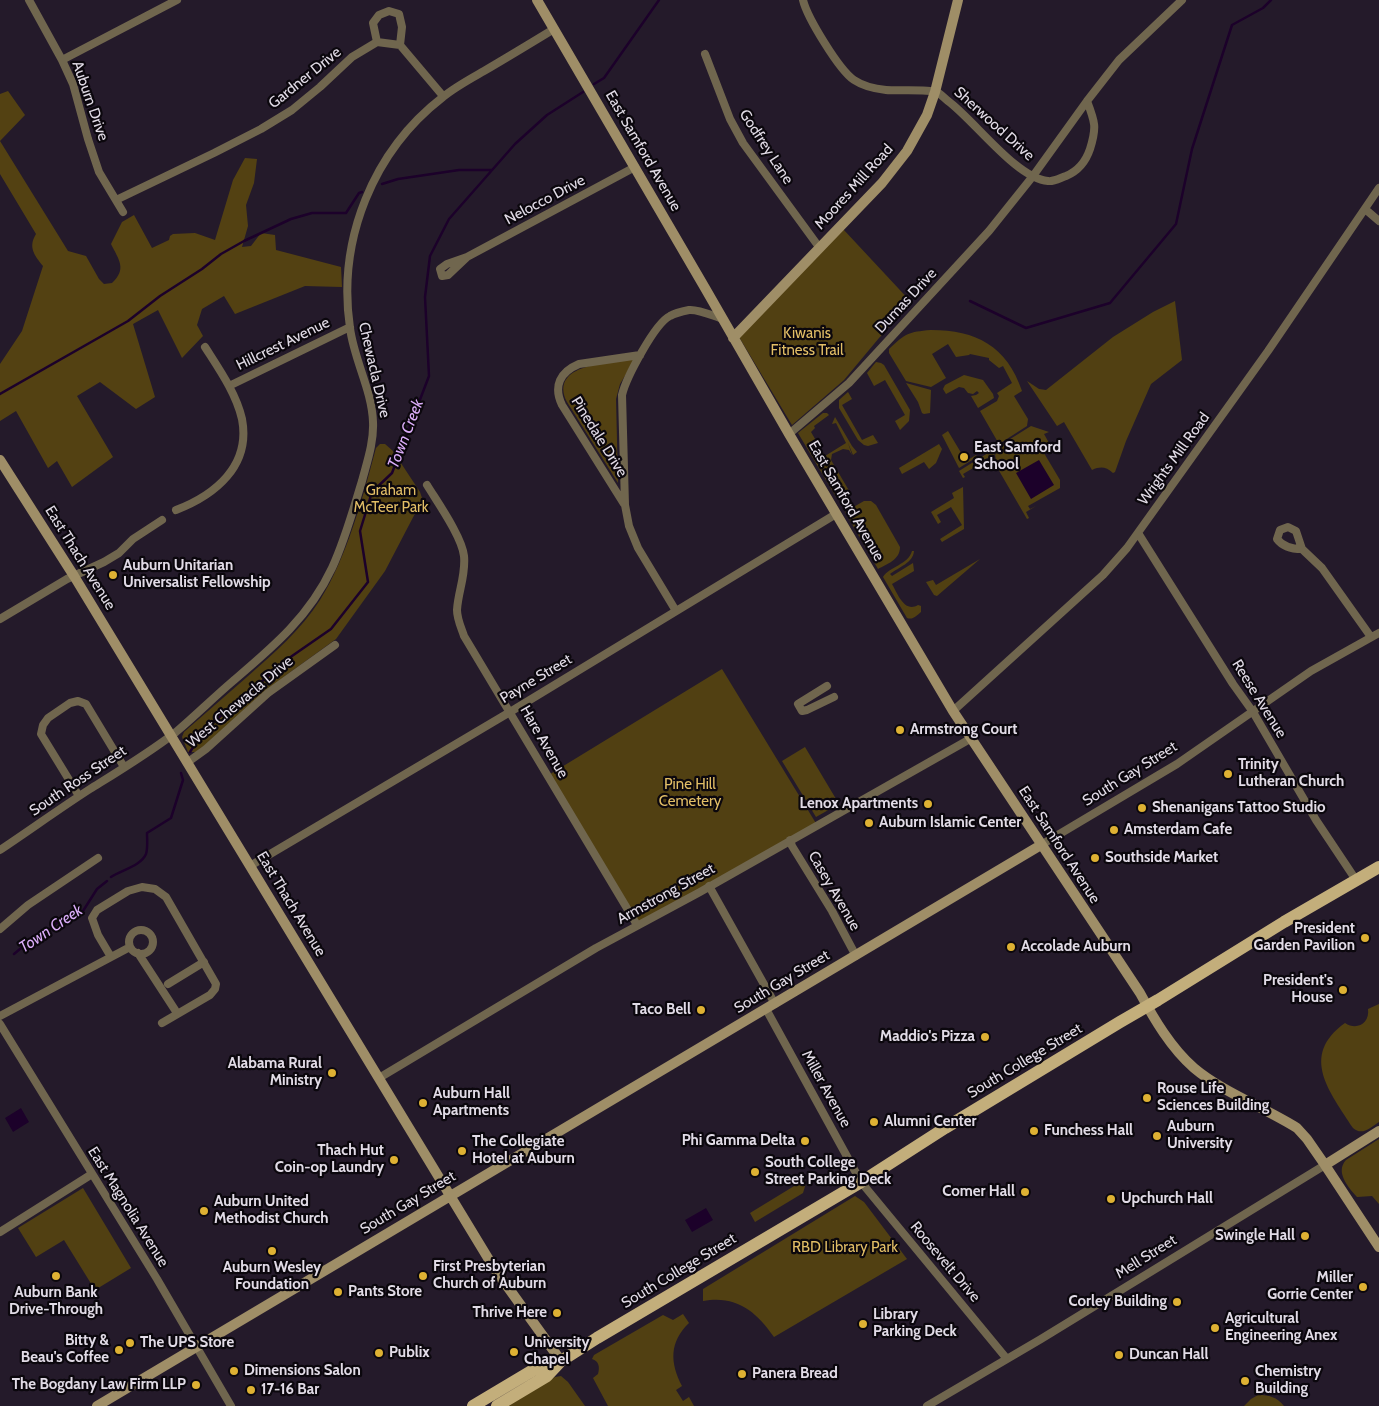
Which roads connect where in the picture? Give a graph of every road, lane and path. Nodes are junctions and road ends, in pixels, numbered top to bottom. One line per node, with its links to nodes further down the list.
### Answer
1 (29, 0): 11 (street, Auburn Drive)
2 (177, 0): 11 (street)
3 (537, 0): 7 (street, East Samford Avenue)
4 (803, 0): 12 (street, Sherwood Drive)
5 (958, 0): 12 (street, Moores Mill Road)
6 (1182, 0): 14 (street, Dumas Drive)
7 (554, 29): 13 (street, Chewacla Drive); 15 (street, East Samford Avenue)
8 (377, 42): 9 (street); 9 (street); 18 (street, Gardner Drive)
9 (400, 45): 13 (street)
10 (706, 54): 22 (street, Godfrey Lane)
11 (62, 60): 18 (street, Auburn Drive)
12 (936, 92): 16 (street, Sherwood Drive); 22 (street, Moores Mill Road)
13 (443, 96): 25 (street, Chewacla Drive)
14 (1087, 101): 16 (street, Dumas Drive); 16 (street)
15 (635, 167): 23 (street, Nelocco Drive); 24 (street, East Samford Avenue)
16 (1033, 176): 30 (street, Dumas Drive)
17 (1379, 188): 19 (street, Wrights Mill Road)
18 (116, 200): 20 (street, Auburn Drive)
19 (1365, 210): 21 (street); 37 (street, Wrights Mill Road)
20 (123, 212)
21 (1379, 221)
22 (819, 248): 26 (street, Moores Mill Road)
23 (467, 257)
24 (723, 319): 26 (street, East Samford Avenue); 28 (street, Pinedale Drive)
25 (350, 327): 29 (street, Hillcrest Avenue); 50 (street, Chewacla Drive)
26 (733, 338): 30 (street, East Samford Avenue)
27 (205, 347): 29 (street)
28 (640, 355): 33 (street, Pinedale Drive); 33 (street, Pinedale Drive)
29 (229, 386): 34 (street)
30 (789, 434): 35 (street, East Samford Avenue)
31 (0, 460): 39 (street, East Thach Avenue)
32 (427, 485): 48 (street, Hare Avenue)
33 (625, 505): 40 (street, Pinedale Drive)
34 (176, 510)
35 (836, 514): 40 (street, Payne Street); 47 (street, East Samford Avenue)
36 (162, 520): 39 (street)
37 (1138, 533): 47 (street, Wrights Mill Road); 49 (street, Reese Avenue)
38 (1302, 549): 43 (street)
39 (74, 576): 41 (street); 50 (street, East Thach Avenue)
40 (676, 611): 48 (street, Payne Street)
41 (0, 620)
42 (1379, 633): 43 (street, South Gay Street)
43 (1371, 637): 49 (street, South Gay Street)
44 (335, 645): 52 (street, West Chewacla Drive)
45 (827, 686): 46 (street)
46 (834, 697)
47 (953, 711): 51 (street, East Samford Avenue)
48 (510, 712): 59 (street, Payne Street); 63 (street, Hare Avenue)
49 (1253, 712): 56 (street, South Gay Street); 61 (street, Reese Avenue)
50 (170, 736): 52 (street, East Thach Avenue); 53 (street, South Ross Street)
51 (970, 739): 55 (street, Armstrong Street); 56 (street, East Samford Avenue)
52 (188, 762): 59 (street, East Thach Avenue)
53 (124, 767): 54 (street, South Ross Street); 54 (street)
54 (79, 796): 57 (street, South Ross Street)
55 (790, 840): 62 (street, Armstrong Street); 67 (street, Casey Avenue)
56 (1042, 845): 67 (street, South Gay Street); 72 (street, East Samford Avenue)
57 (0, 850)
58 (98, 858): 64 (street)
59 (250, 866): 77 (street, East Thach Avenue)
60 (1379, 867): 61 (main road, South College Street)
61 (1356, 880): 72 (main road, South College Street)
62 (709, 886): 63 (street, Armstrong Street); 71 (street, Miller Avenue)
63 (637, 925): 77 (street, Armstrong Street)
64 (0, 929)
65 (130, 947): 66 (street); 66 (street); 68 (street)
66 (138, 953): 73 (street)
67 (856, 956): 71 (street, South Gay Street)
68 (112, 957): 69 (street); 74 (street)
69 (204, 962): 70 (street); 73 (street)
70 (168, 984)
71 (770, 1006): 81 (street, Miller Avenue); 82 (street, South Gay Street)
72 (1147, 1006): 79 (street, East Samford Avenue); 81 (main road, South College Street)
73 (177, 1013): 75 (street)
74 (0, 1016)
75 (162, 1023)
76 (0, 1024): 80 (street, East Magnolia Avenue)
77 (379, 1078): 82 (street, East Thach Avenue)
78 (1379, 1131): 79 (street, Mell Street)
79 (1325, 1165): 84 (street, East Samford Avenue); 86 (street, Mell Street)
80 (92, 1174): 83 (street); 85 (street, East Magnolia Avenue)
81 (861, 1182): 86 (street, Roosevelt Drive); 87 (main road, South College Street)
82 (451, 1196): 85 (street, South Gay Street); 87 (street, East Thach Avenue)
83 (0, 1232)
84 (1379, 1247)
85 (195, 1347): 88 (street, South Gay Street); 89 (street, East Magnolia Avenue)
86 (1007, 1359): 92 (street, Mell Street)
87 (561, 1361): 90 (main road, South College Street); 91 (main road, South College Street)
88 (97, 1406)
89 (231, 1406)
90 (472, 1406)
91 (497, 1406)
92 (927, 1406)

